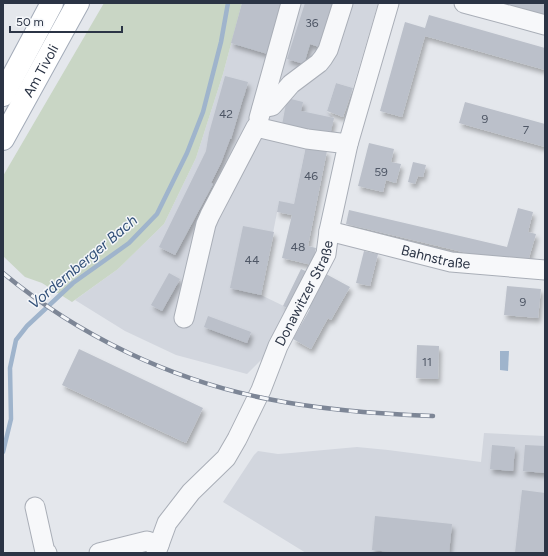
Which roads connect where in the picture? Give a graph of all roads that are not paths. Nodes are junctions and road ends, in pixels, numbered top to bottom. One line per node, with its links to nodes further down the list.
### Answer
1 (52, 3): 8 (main road, Am Tivoli)
2 (78, 3): 11 (main road, Am Tivoli)
3 (291, 3): 9 (street)
4 (343, 3): 9 (street)
5 (389, 3): 12 (street, Donawitzer Straße)
6 (464, 3): 7 (street)
7 (545, 25)
8 (3, 95)
9 (262, 108): 10 (street)
10 (256, 127): 12 (street); 15 (street)
11 (3, 139)
12 (348, 144): 13 (street, Donawitzer Straße)
13 (329, 231): 14 (street, Bahnstraße); 17 (street, Donawitzer Straße)
14 (545, 270)
15 (184, 318)
16 (35, 507): 18 (street)
17 (158, 549): 19 (street)
18 (47, 553)
19 (99, 553)

